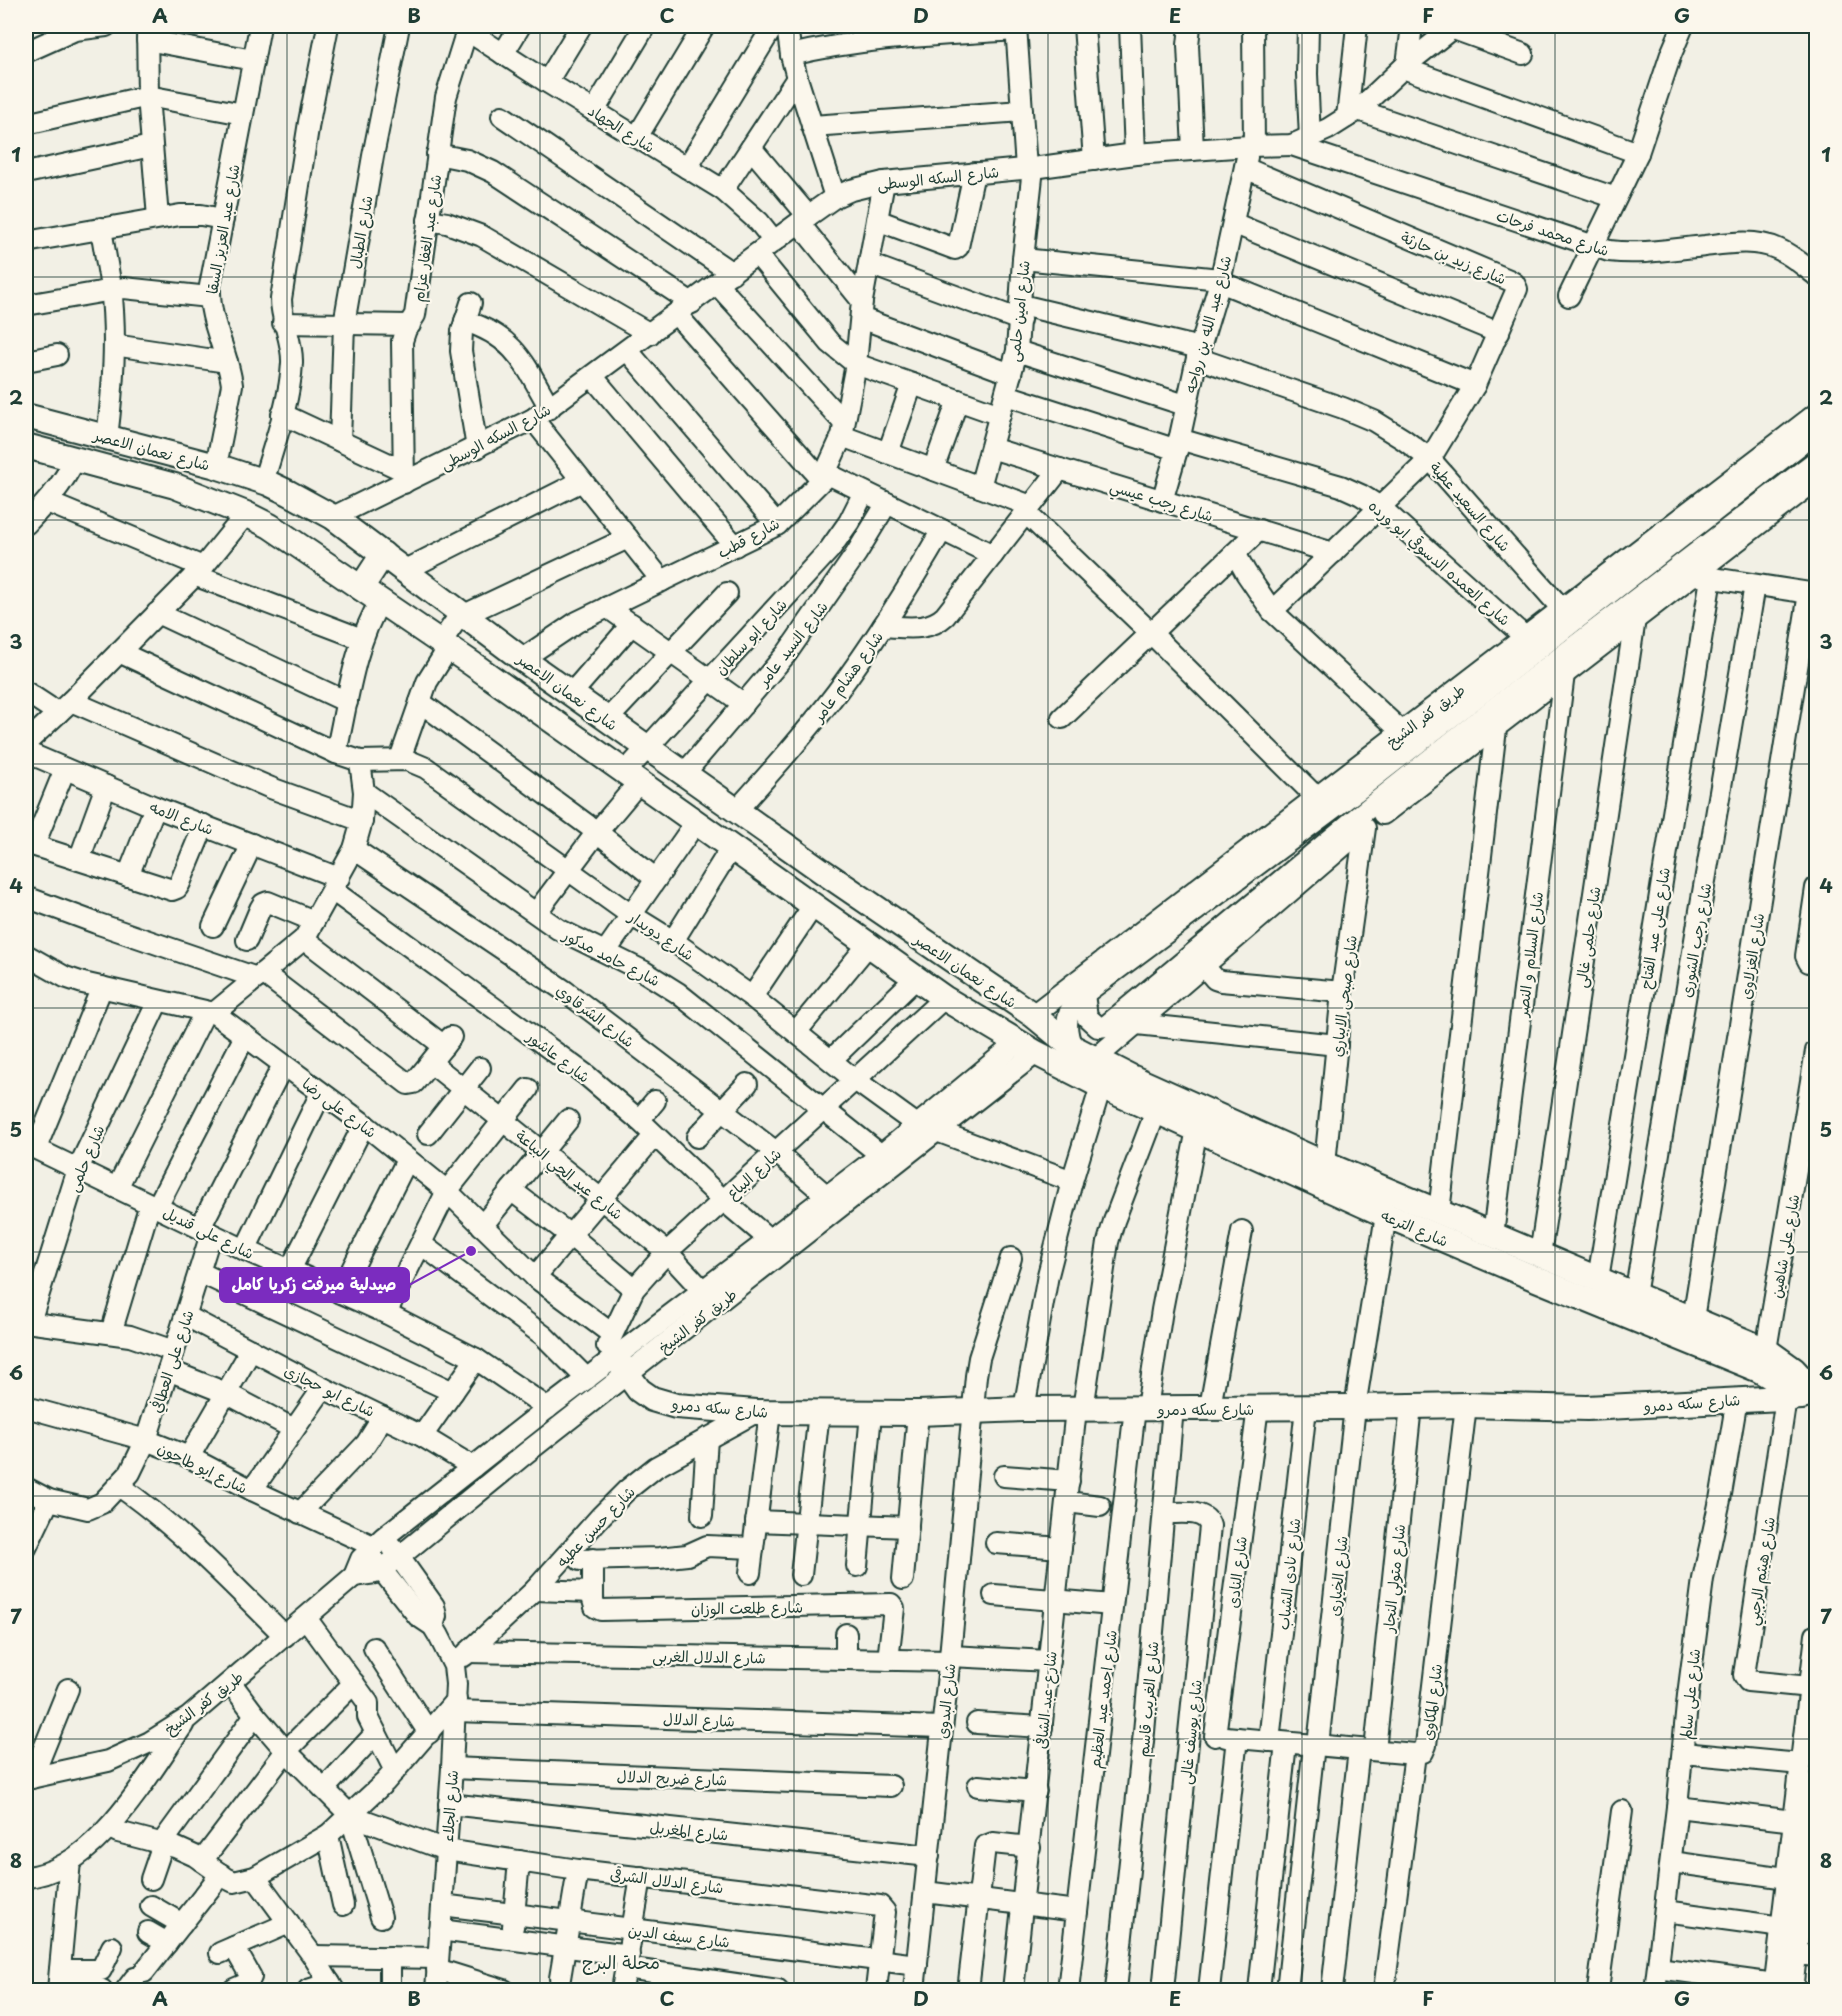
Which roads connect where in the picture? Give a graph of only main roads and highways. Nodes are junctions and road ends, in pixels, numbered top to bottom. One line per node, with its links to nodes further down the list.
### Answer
1 (26, 416): 2 (main road, شارع نعمان الاعصر)
2 (107, 438): 4 (main road); 5 (main road, شارع نعمان الاعصر)
3 (26, 446): 4 (main road, شارع نعمان الاعصر)
4 (102, 465): 6 (main road, شارع نعمان الاعصر)
5 (273, 486): 6 (main road); 7 (main road); 8 (main road, شارع نعمان الاعصر)
6 (247, 515): 7 (main road, شارع نعمان الاعصر)
7 (270, 526): 9 (main road, شارع نعمان الاعصر)
8 (384, 554): 9 (main road); 10 (main road, شارع نعمان الاعصر)
9 (371, 595): 11 (main road, شارع نعمان الاعصر)
10 (492, 636): 11 (main road); 12 (main road, شارع نعمان الاعصر)
11 (471, 663): 13 (main road, شارع نعمان الاعصر)
12 (822, 871): 13 (main road); 14 (main road, شارع نعمان الاعصر)
13 (808, 903): 15 (main road, شارع نعمان الاعصر)
14 (1072, 1047): 16 (main road, شارع الترعه)
15 (1027, 1048): 16 (main road, شارع الترعه)
16 (1235, 1135): 18 (main road, شارع الترعه); 18 (main road, شارع الترعه)
17 (618, 1356): 19 (main road, شارع سكه دمرو)
18 (1763, 1360): 19 (main road, شارع الترعه)
19 (1803, 1396)

